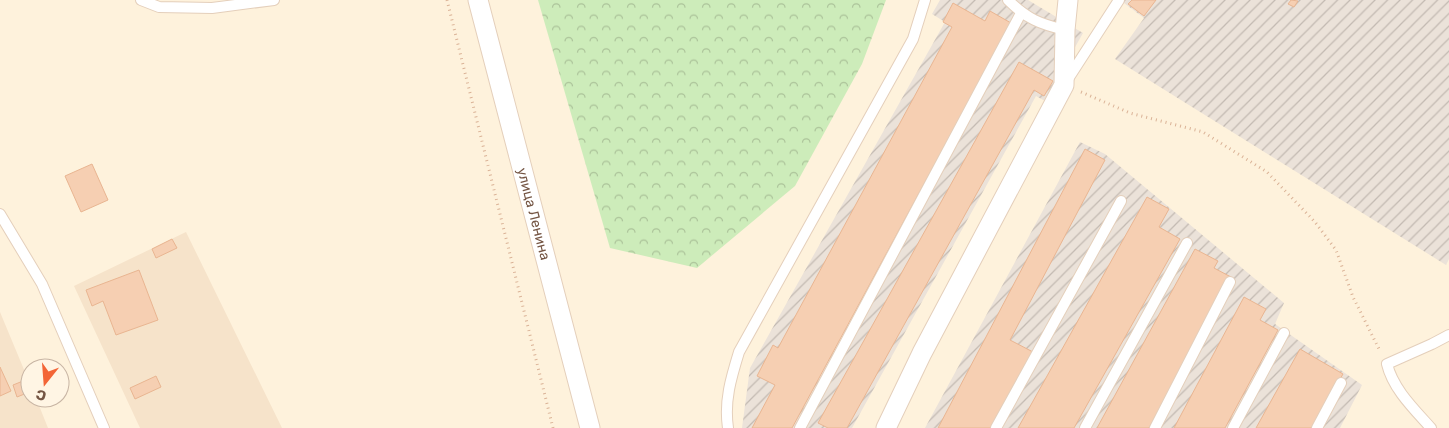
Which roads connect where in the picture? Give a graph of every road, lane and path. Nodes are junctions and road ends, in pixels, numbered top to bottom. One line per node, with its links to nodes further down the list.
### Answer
1 (141, 0): 2 (lane)
2 (274, 0)
3 (447, 0): 21 (path)
4 (478, 0): 22 (street, улица Ленина)
5 (925, 0): 23 (lane)
6 (1008, 0): 9 (lane)
7 (1068, 0): 10 (street)
8 (1119, 0): 11 (lane)
9 (1021, 13): 10 (lane); 24 (lane)
10 (1065, 30): 11 (street)
11 (1064, 85): 18 (path); 25 (street)
12 (1121, 201): 26 (lane)
13 (0, 214): 20 (lane)
14 (1187, 243): 27 (lane)
15 (1230, 282): 28 (lane)
16 (1284, 333): 29 (lane)
17 (1449, 334): 18 (lane)
18 (1387, 364): 31 (lane)
19 (1341, 383): 30 (lane)
20 (104, 428)
21 (553, 428)
22 (590, 428)
23 (728, 428)
24 (800, 428)
25 (886, 428)
26 (996, 428)
27 (1085, 428)
28 (1155, 428)
29 (1233, 428)
30 (1317, 428)
31 (1431, 428)

